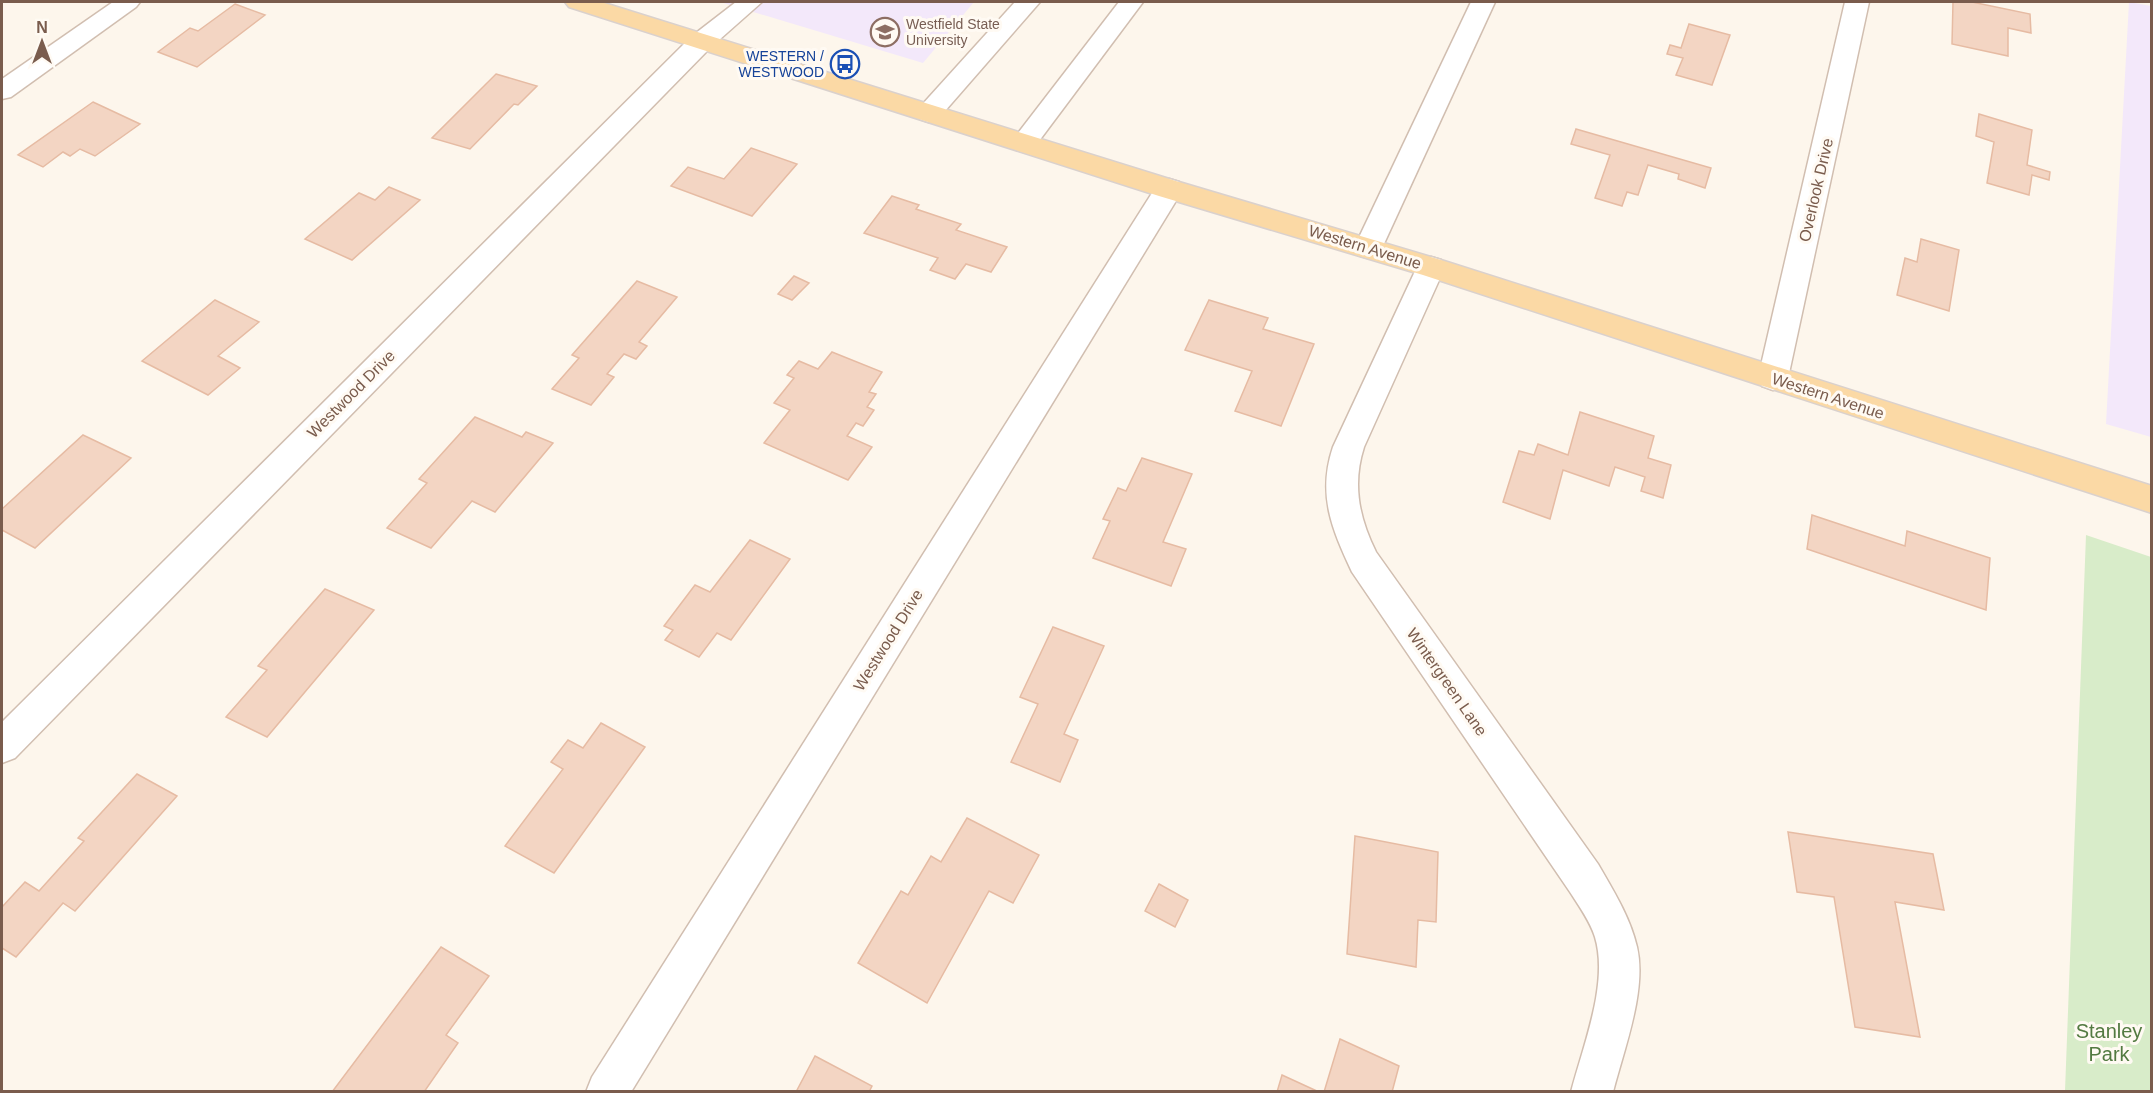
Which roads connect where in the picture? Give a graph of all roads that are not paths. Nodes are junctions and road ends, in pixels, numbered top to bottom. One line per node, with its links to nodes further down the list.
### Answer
1 (128, 2): 9 (street)
2 (577, 2): 8 (main road, Western Avenue)
3 (750, 2): 8 (street, Westwood Drive)
4 (1028, 2): 10 (street)
5 (1131, 2): 11 (street)
6 (1483, 2): 13 (street)
7 (1857, 2): 15 (street, Overlook Drive)
8 (701, 42): 10 (main road, Western Avenue); 17 (street, Westwood Drive)
9 (2, 91)
10 (929, 113): 11 (main road, Western Avenue)
11 (1024, 143): 12 (main road, Western Avenue)
12 (1169, 189): 13 (main road, Western Avenue); 18 (street, Westwood Drive)
13 (1368, 248): 14 (main road, Western Avenue)
14 (1431, 267): 15 (main road, Western Avenue); 19 (street, Wintergreen Lane)
15 (1773, 378): 16 (main road, Western Avenue)
16 (2151, 500)
17 (2, 746)
18 (608, 1092)
19 (1592, 1092)

